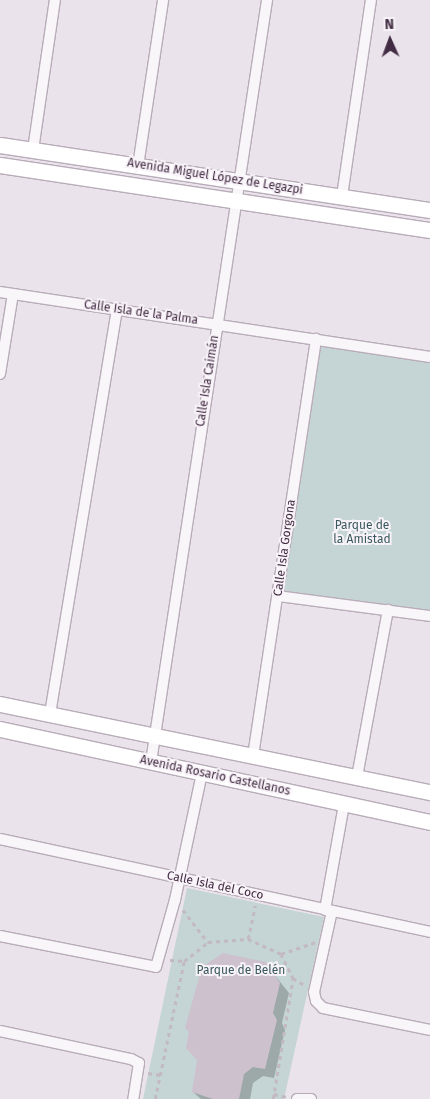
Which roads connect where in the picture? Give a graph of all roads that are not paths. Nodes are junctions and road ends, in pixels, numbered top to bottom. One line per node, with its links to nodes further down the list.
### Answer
1 (55, 0): 6 (street)
2 (163, 0): 8 (street)
3 (267, 0): 9 (street, Calle Isla Caimán)
4 (371, 0): 10 (street)
5 (0, 145): 6 (street, Avenida Miguel López de Legazpi)
6 (33, 150): 8 (street, Avenida Miguel López de Legazpi)
7 (0, 165): 11 (street, Avenida Miguel López de Legazpi)
8 (138, 166): 9 (street, Avenida Miguel López de Legazpi)
9 (239, 181): 10 (street, Avenida Miguel López de Legazpi); 11 (street, Calle Isla Caimán)
10 (342, 196): 12 (street, Avenida Miguel López de Legazpi)
11 (236, 201): 13 (street, Avenida Miguel López de Legazpi); 17 (street, Calle Isla Caimán)
12 (430, 210)
13 (430, 230)
14 (0, 292): 15 (street, Calle Isla de la Palma)
15 (13, 294): 16 (street, Calle Isla de la Palma); 20 (street)
16 (117, 309): 17 (street, Calle Isla de la Palma); 25 (street)
17 (217, 324): 18 (street, Calle Isla de la Palma); 27 (street, Calle Isla Caimán)
18 (316, 339): 19 (street, Calle Isla de la Palma); 21 (street, Calle Isla Gorgona)
19 (430, 357)
20 (0, 374)
21 (278, 596): 22 (street); 28 (street, Calle Isla Gorgona)
22 (388, 610): 23 (street); 31 (street)
23 (430, 616)
24 (0, 704): 25 (street)
25 (50, 714): 27 (street)
26 (0, 729): 29 (street, Avenida Rosario Castellanos)
27 (153, 736): 28 (street); 29 (street, Calle Isla Caimán)
28 (253, 756): 31 (street)
29 (150, 762): 30 (street, Avenida Rosario Castellanos)
30 (202, 773): 33 (street, Avenida Rosario Castellanos); 36 (street)
31 (357, 777): 32 (street)
32 (430, 792)
33 (344, 804): 34 (street, Avenida Rosario Castellanos); 37 (street)
34 (430, 822)
35 (0, 839): 36 (street, Calle Isla del Coco)
36 (180, 878): 37 (street, Calle Isla del Coco); 39 (street)
37 (329, 910): 38 (street, Calle Isla del Coco); 40 (street)
38 (430, 932)
39 (0, 936)
40 (430, 1030)
41 (0, 1031): 42 (street)
42 (133, 1099)
43 (297, 1099): 44 (street)
44 (312, 1099)

